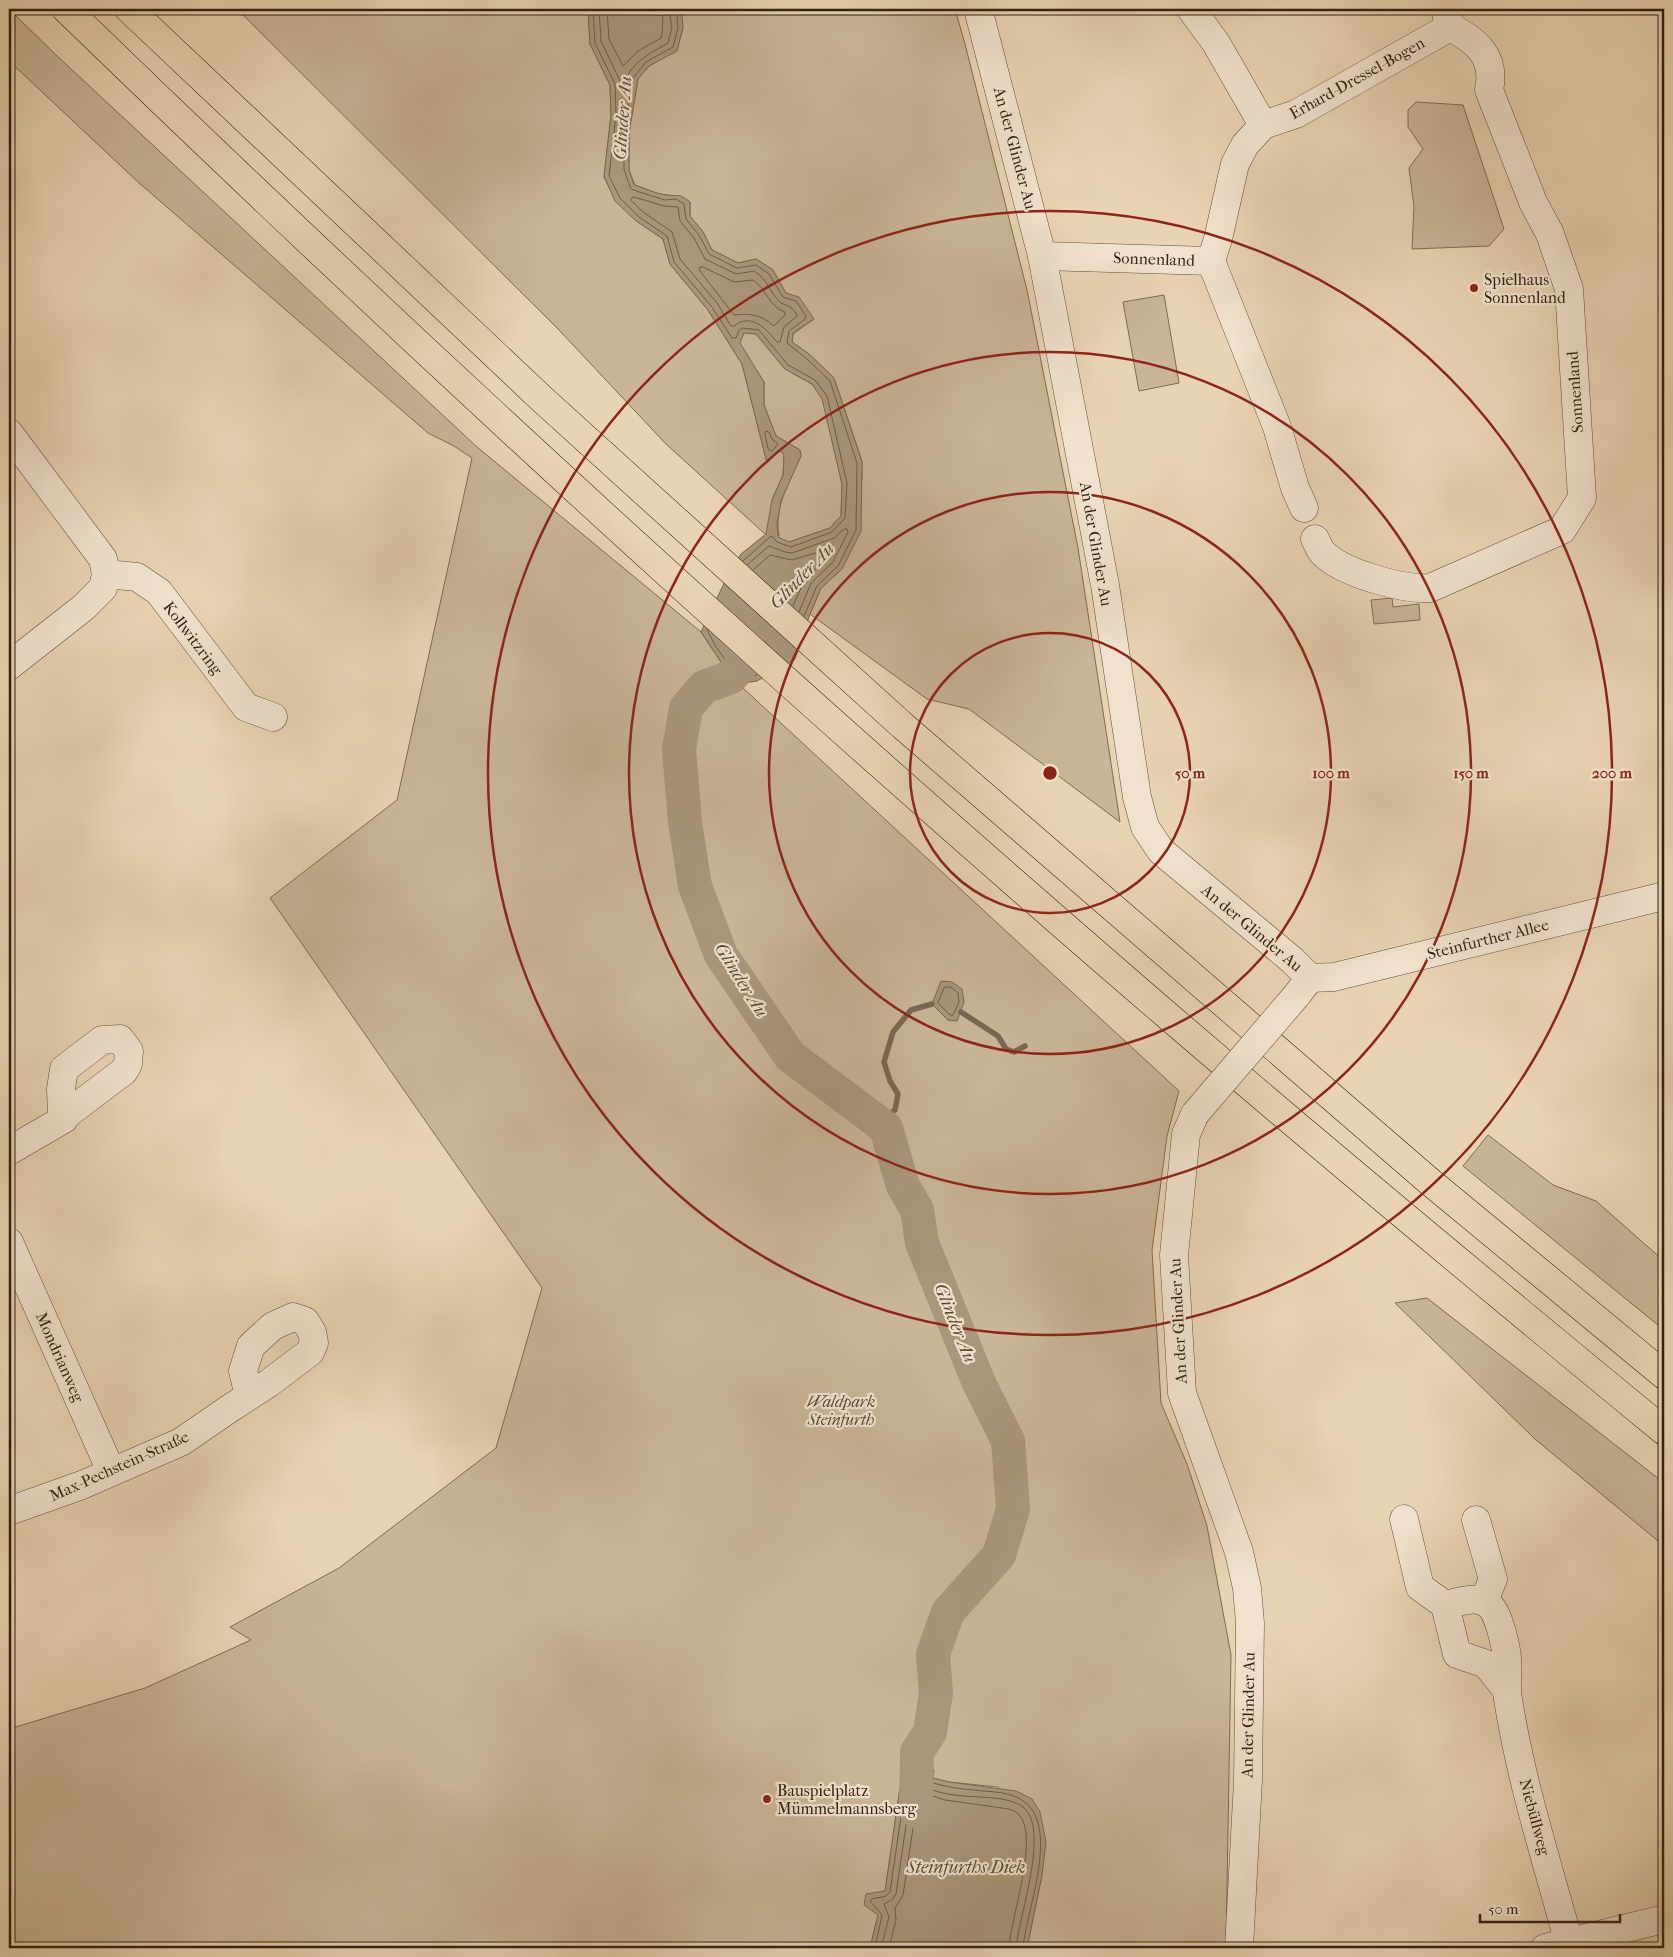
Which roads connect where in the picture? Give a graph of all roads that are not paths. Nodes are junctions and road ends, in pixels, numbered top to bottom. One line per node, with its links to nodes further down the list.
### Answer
1 (66, 9): 22 (highway)
2 (129, 9): 20 (highway)
3 (978, 9): 7 (street, An der Glinder Au)
4 (1191, 9): 6 (street)
5 (1448, 18): 6 (street, Erhard-Dressel-Bogen); 11 (street, Sonnenland)
6 (1263, 125): 8 (street, Erhard-Dressel-Bogen)
7 (1042, 256): 8 (street, Sonnenland); 16 (street, An der Glinder Au)
8 (1211, 261): 10 (street, Sonnenland)
9 (9, 433): 12 (street)
10 (1304, 508)
11 (1315, 539)
12 (106, 574): 13 (street); 14 (street, Kollwitzring)
13 (9, 666)
14 (273, 717)
15 (1664, 896): 16 (street, Steinfurther Allee)
16 (1303, 987): 32 (street, An der Glinder Au, bridge)
17 (62, 1118): 18 (street)
18 (9, 1151)
19 (9, 1242): 23 (street, Mondrianweg)
20 (1664, 1375)
21 (249, 1396): 23 (street, Max-Pechstein-Straße)
22 (1664, 1431)
23 (111, 1471): 24 (street, Max-Pechstein-Straße)
24 (9, 1511)
25 (1404, 1519): 28 (street)
26 (1476, 1520): 27 (street)
27 (1484, 1601): 28 (street); 29 (street, Niebüllweg)
28 (1445, 1605): 29 (street)
29 (1506, 1689): 31 (street, Niebüllweg)
30 (1664, 1919): 31 (street, Niebüllweg)
31 (1557, 1945)
32 (1240, 1948)

